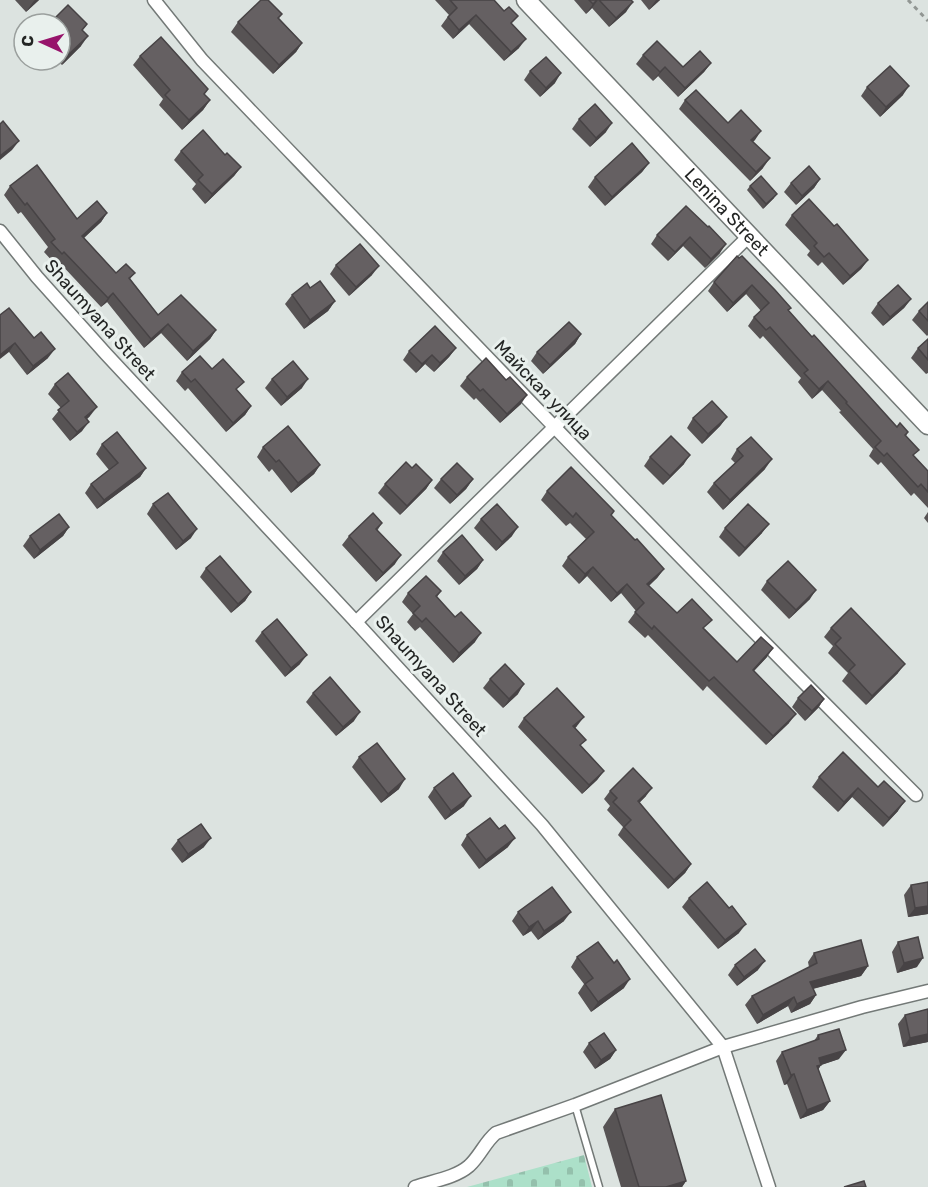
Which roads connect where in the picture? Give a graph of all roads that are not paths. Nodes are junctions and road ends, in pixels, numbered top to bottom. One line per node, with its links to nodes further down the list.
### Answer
1 (154, 0): 6 (street, Майская улица)
2 (526, 0): 4 (street, Lenina Street)
3 (0, 231): 7 (street, Shaumyana Street)
4 (750, 235): 5 (street, Lenina Street); 6 (street)
5 (928, 424)
6 (554, 427): 7 (street); 8 (street, Майская улица)
7 (356, 622): 10 (street, Shaumyana Street)
8 (916, 795)
9 (928, 991): 10 (street)
10 (723, 1047): 11 (street); 14 (street, Shaumyana Street)
11 (575, 1105): 12 (street); 13 (lane)
12 (415, 1187)
13 (599, 1187)
14 (769, 1187)

